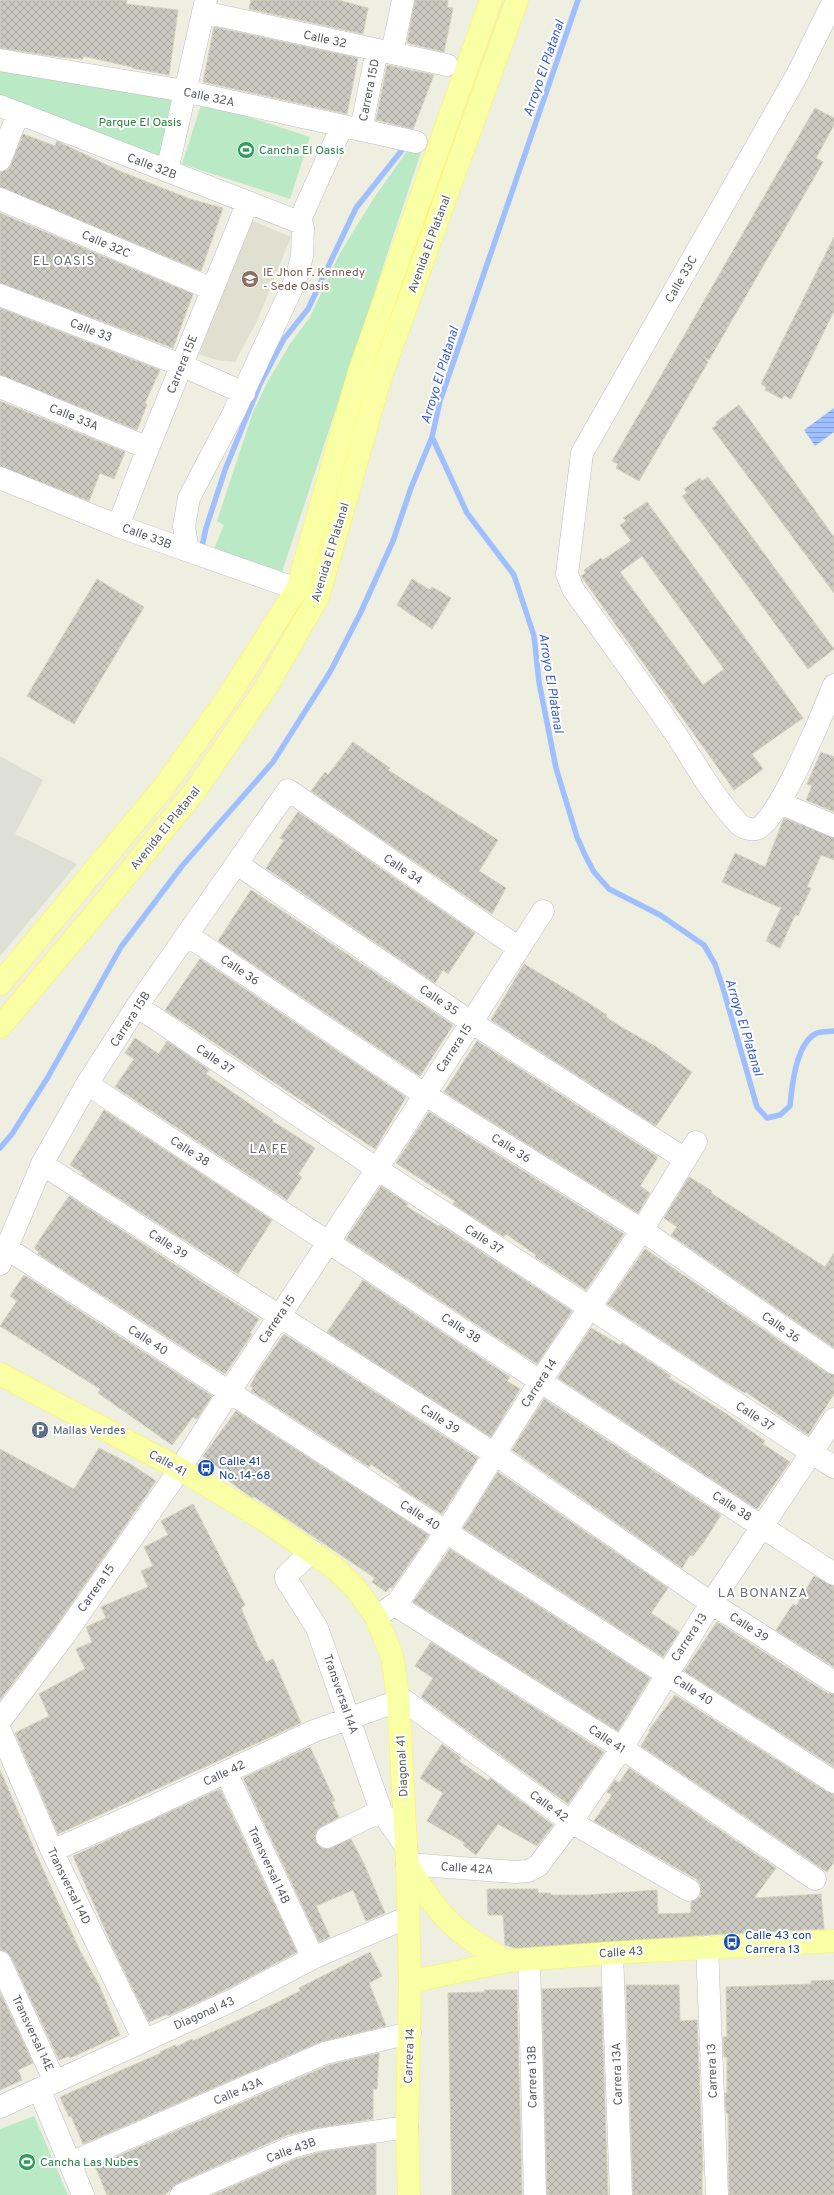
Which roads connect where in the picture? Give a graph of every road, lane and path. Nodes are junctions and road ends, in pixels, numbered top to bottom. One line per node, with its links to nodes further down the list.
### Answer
1 (403, 0): 6 (street, Carrera 15D)
2 (491, 0): 27 (main road, Avenida El Platanal)
3 (517, 0): 39 (main road, Avenida El Platanal)
4 (834, 0): 30 (street, Calle 33C)
5 (205, 6): 6 (street, Calle 32); 9 (street)
6 (385, 52): 8 (street, Calle 32); 11 (street, Carrera 15D)
7 (0, 60): 9 (street, Calle 32A)
8 (447, 65)
9 (185, 91): 11 (street, Calle 32A); 14 (street)
10 (9, 110): 13 (street); 14 (street, Calle 32B)
11 (352, 128): 12 (street, Calle 32A); 17 (street, Carrera 15D)
12 (416, 142)
13 (0, 160)
14 (167, 171): 16 (street, Calle 32B)
15 (0, 199): 18 (street, Calle 32C)
16 (248, 202): 17 (street, Calle 32B); 18 (street, Carrera 15E)
17 (301, 225): 22 (street)
18 (212, 289): 20 (street, Carrera 15E)
19 (0, 295): 20 (street, Calle 33)
20 (181, 365): 22 (street, Calle 33); 23 (street, Carrera 15E)
21 (0, 387): 23 (street, Calle 33A)
22 (244, 393): 26 (street)
23 (148, 448): 25 (street, Carrera 15E)
24 (0, 478): 25 (street, Calle 33B)
25 (118, 526): 26 (street, Calle 33B)
26 (188, 551): 27 (street, Calle 33B)
27 (297, 589): 36 (main road, Avenida El Platanal)
28 (834, 685): 30 (street)
29 (288, 790): 32 (street, Carrera 15B); 35 (street, Calle 34)
30 (780, 802): 31 (street)
31 (834, 826)
32 (237, 864): 34 (street, Carrera 15B); 38 (street, Calle 35)
33 (543, 911): 35 (street, Carrera 15)
34 (187, 935): 37 (street, Carrera 15B); 41 (street, Calle 36)
35 (519, 948): 38 (street, Carrera 15)
36 (0, 984)
37 (137, 1006): 40 (street, Carrera 15B); 44 (street, Calle 37)
38 (471, 1022): 41 (street, Carrera 15); 42 (street, Calle 35)
39 (0, 1027)
40 (87, 1084): 43 (street, Carrera 15B); 46 (street, Calle 38)
41 (424, 1094): 44 (street, Carrera 15); 45 (street, Calle 36)
42 (691, 1151): 45 (street, Carrera 14)
43 (42, 1164): 47 (street, Carrera 15B); 49 (street, Calle 39)
44 (377, 1169): 46 (street, Carrera 15); 48 (street, Calle 37)
45 (642, 1230): 48 (street, Carrera 14); 50 (street, Calle 36)
46 (328, 1242): 49 (street, Carrera 15); 52 (street, Calle 38)
47 (3, 1256): 53 (street, Calle 40)
48 (590, 1309): 52 (street, Carrera 14); 55 (street, Calle 37)
49 (279, 1316): 53 (street, Carrera 15); 56 (street, Calle 39)
50 (834, 1363)
51 (0, 1374): 58 (main road, Calle 41)
52 (541, 1380): 56 (street, Carrera 14); 59 (street, Calle 38)
53 (228, 1392): 58 (street, Carrera 15); 60 (street, Calle 40)
54 (834, 1419): 55 (street, Carrera 13)
55 (812, 1453): 57 (street, Calle 37); 59 (street, Carrera 13)
56 (495, 1454): 60 (street, Carrera 14); 63 (street, Calle 39)
57 (834, 1467)
58 (180, 1469): 61 (main road, Calle 41); 70 (street, Carrera 15)
59 (762, 1525): 62 (street, Calle 38); 63 (street, Carrera 13)
60 (446, 1532): 64 (street, Carrera 14); 66 (street, Calle 40)
61 (312, 1551): 65 (main road, Calle 41); 69 (street, Transversal 14A)
62 (834, 1574)
63 (711, 1603): 66 (street, Carrera 13); 67 (street, Calle 39)
64 (395, 1605): 65 (street, Carrera 14); 72 (street, Calle 41)
65 (376, 1617): 68 (main road, Diagonal 41)
66 (666, 1673): 72 (street, Carrera 13); 74 (street, Calle 40)
67 (834, 1682)
68 (398, 1698): 69 (street, Calle 42); 76 (street, Calle 42); 79 (main road, Diagonal 41)
69 (349, 1718): 73 (street, Calle 42); 75 (street, Transversal 14A)
70 (0, 1720)
71 (0, 1730): 78 (street, Transversal 14D)
72 (622, 1748): 76 (street, Carrera 13); 81 (street, Calle 41)
73 (226, 1772): 78 (street, Calle 42); 87 (street, Transversal 14B)
74 (834, 1782)
75 (381, 1811): 77 (street); 79 (street, Transversal 14A)
76 (571, 1822): 80 (street, Carrera 13); 82 (street, Calle 42)
77 (327, 1837)
78 (52, 1851): 93 (street, Transversal 14D)
79 (407, 1855): 80 (street, Calle 42A); 83 (main road, Diagonal 41); 89 (main road)
80 (528, 1871)
81 (815, 1879)
82 (689, 1890)
83 (408, 1918): 87 (street, Diagonal 43); 91 (main road, Carrera 14)
84 (834, 1941): 85 (main road, Calle 43)
85 (707, 1947): 86 (main road, Calle 43); 103 (street, Carrera 13)
86 (612, 1953): 88 (main road, Calle 43); 102 (street, Carrera 13A)
87 (313, 1958): 93 (street, Diagonal 43)
88 (529, 1959): 89 (main road, Calle 43); 101 (street, Carrera 13B)
89 (507, 1961): 91 (main road, Calle 43)
90 (0, 1962): 94 (street, Transversal 14E)
91 (410, 1982): 92 (main road, Carrera 14)
92 (410, 2033): 96 (main road, Carrera 14); 97 (street, Calle 43A)
93 (144, 2040): 94 (street, Diagonal 43)
94 (47, 2086): 95 (street, Diagonal 43); 97 (street, Transversal 14E)
95 (0, 2107)
96 (407, 2127): 99 (street, Calle 43B); 100 (main road, Carrera 14)
97 (70, 2163): 98 (street, Transversal 14E)
98 (83, 2195)
99 (181, 2195)
100 (409, 2195)
101 (534, 2195)
102 (621, 2195)
103 (717, 2195)

